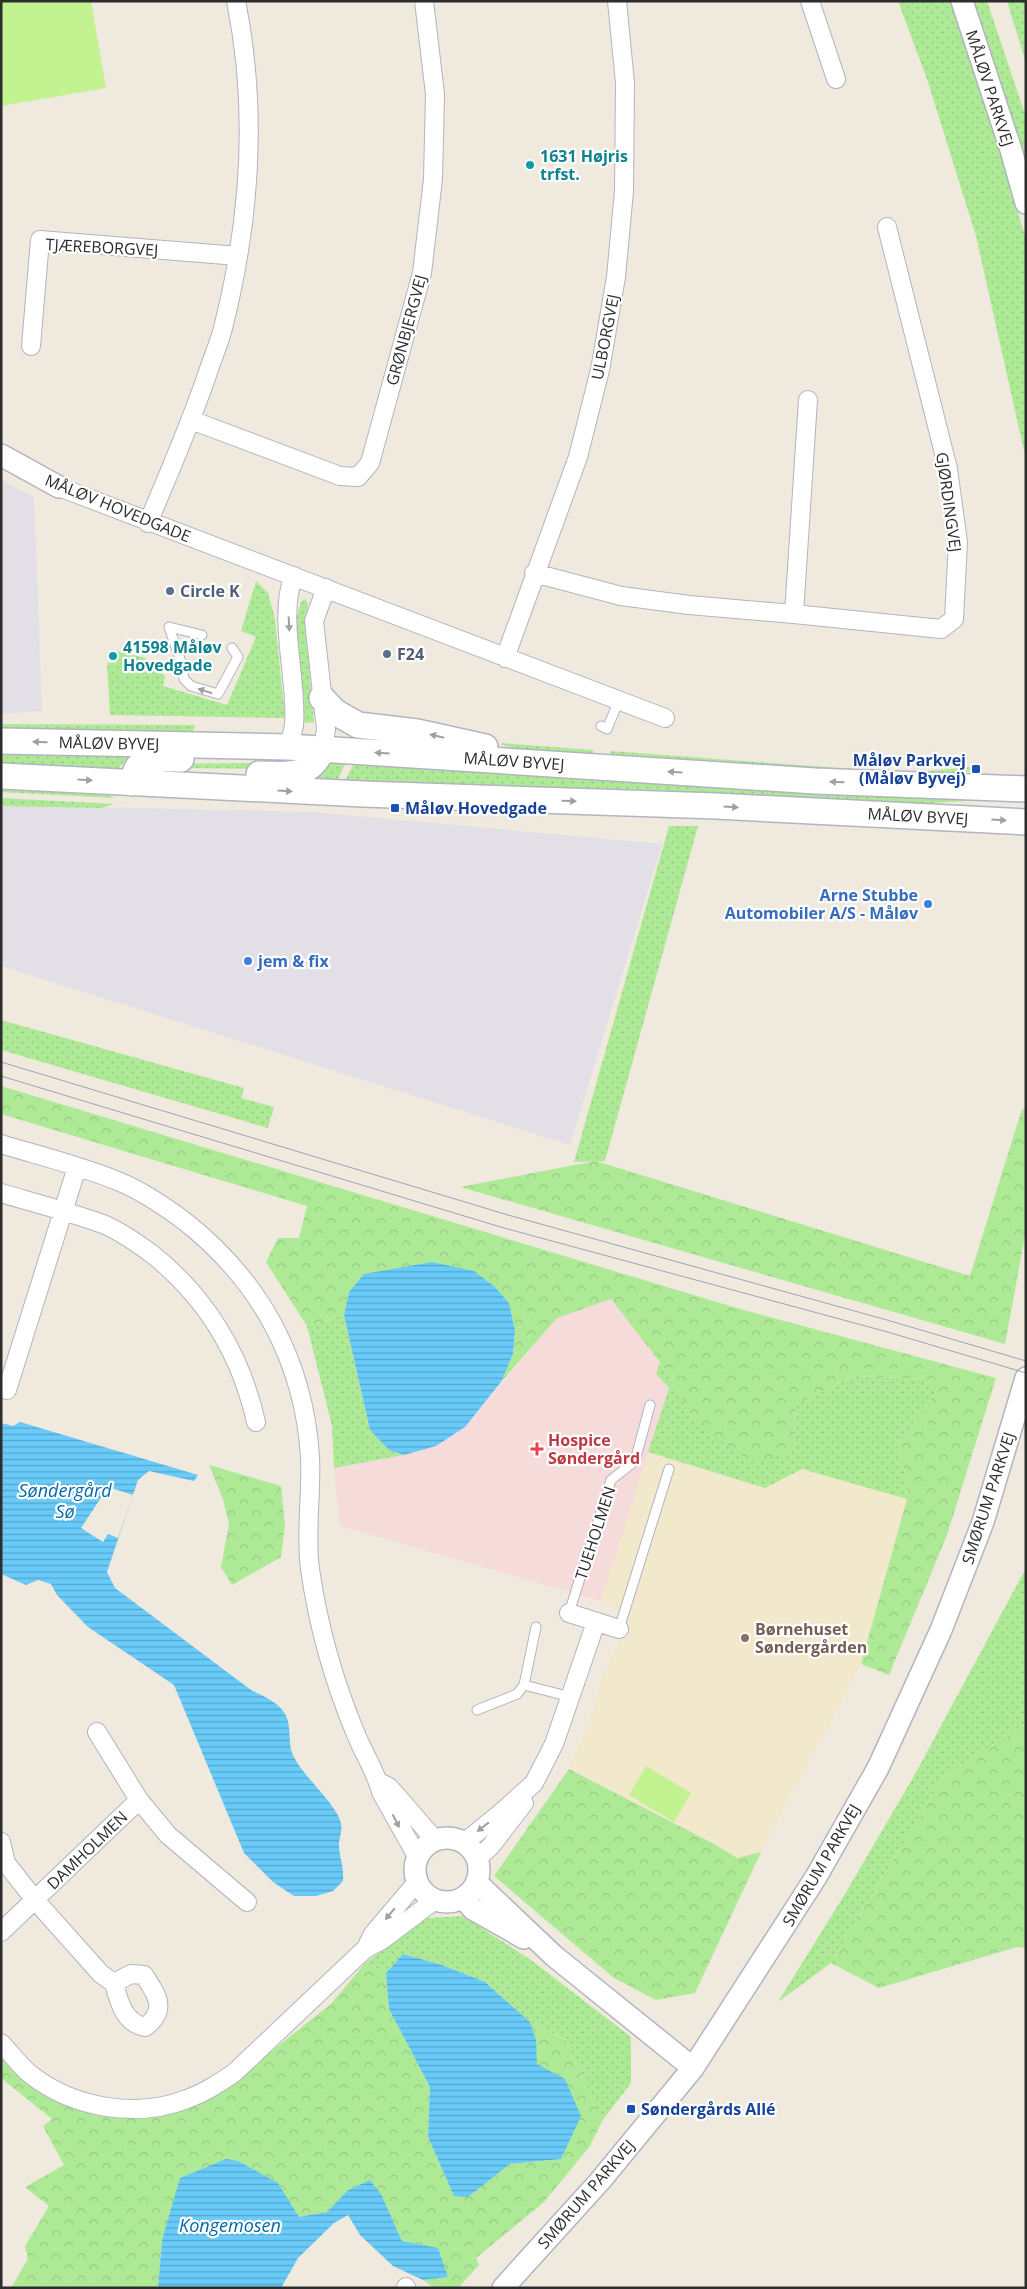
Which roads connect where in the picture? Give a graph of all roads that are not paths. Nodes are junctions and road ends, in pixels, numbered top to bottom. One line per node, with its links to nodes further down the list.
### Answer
1 (236, 1): 9 (street)
2 (424, 1): 12 (street, GRØNBJERGVEJ)
3 (617, 1): 16 (street, ULBORGVEJ)
4 (810, 1): 6 (street)
5 (962, 1): 7 (street, MÅLØV PARKVEJ)
6 (836, 79)
7 (1026, 203)
8 (887, 227): 19 (street, GJØRDINGVEJ)
9 (238, 256): 10 (street, TJÆREBORGVEJ); 12 (street)
10 (31, 346)
11 (808, 400): 19 (street)
12 (191, 420): 15 (street)
13 (1, 454): 14 (street, MÅLØV HOVEDGADE)
14 (59, 487): 15 (street, MÅLØV HOVEDGADE)
15 (148, 523): 17 (street, MÅLØV HOVEDGADE)
16 (534, 573): 19 (street, GJØRDINGVEJ); 22 (street, ULBORGVEJ)
17 (294, 576): 18 (street, MÅLØV HOVEDGADE); 28 (street, one-way to 28)
18 (326, 588): 22 (street, MÅLØV HOVEDGADE); 23 (street)
19 (794, 614)
20 (202, 635): 21 (lane, one-way to 20)
21 (232, 648)
22 (504, 658): 24 (street, MÅLØV HOVEDGADE)
23 (322, 698): 29 (street); 30 (main road, one-way to 23)
24 (619, 700): 25 (street, MÅLØV HOVEDGADE); 26 (lane)
25 (665, 718)
26 (601, 726)
27 (1, 741): 28 (main road, MÅLØV BYVEJ, one-way to 27)
28 (276, 747): 29 (main road, MÅLØV BYVEJ); 32 (main road)
29 (323, 749): 30 (main road, MÅLØV BYVEJ, one-way to 29); 33 (main road)
30 (553, 764): 34 (main road, MÅLØV BYVEJ, one-way to 30)
31 (1, 776): 32 (main road, MÅLØV BYVEJ, one-way to 32)
32 (132, 783): 33 (main road, MÅLØV BYVEJ)
33 (187, 786): 35 (main road, MÅLØV BYVEJ, one-way to 35)
34 (1026, 789)
35 (1026, 822)
36 (1, 1144): 37 (street)
37 (77, 1168): 39 (street); 53 (street)
38 (1, 1193): 39 (street)
39 (63, 1212): 41 (street); 43 (street)
40 (1026, 1378): 71 (street, SMØRUM PARKVEJ)
41 (7, 1390)
42 (650, 1405): 45 (lane, TUEHOLMEN)
43 (256, 1422)
44 (669, 1469): 48 (lane, TUEHOLMEN)
45 (569, 1614): 46 (street, TUEHOLMEN)
46 (596, 1622): 48 (street, TUEHOLMEN); 50 (street)
47 (536, 1627): 49 (lane)
48 (619, 1629)
49 (524, 1685): 50 (lane); 51 (lane)
50 (571, 1697): 54 (street)
51 (477, 1710)
52 (97, 1732): 55 (street, DAMHOLMEN)
53 (379, 1782): 56 (street); 59 (street, one-way to 59)
54 (529, 1788): 58 (street, one-way to 58); 60 (street)
55 (139, 1800): 64 (street, DAMHOLMEN); 66 (street, DAMHOLMEN)
56 (436, 1841): 58 (street); 59 (street)
57 (1, 1842): 61 (street, DAMHOLMEN)
58 (464, 1843): 60 (street)
59 (418, 1858): 62 (street)
60 (477, 1859): 63 (street)
61 (3, 1864): 64 (street, DAMHOLMEN)
62 (417, 1882): 65 (street); 68 (street, one-way to 68)
63 (470, 1891): 65 (street); 71 (street)
64 (35, 1900): 67 (street, DAMHOLMEN); 69 (street, DAMHOLMEN)
65 (435, 1900): 68 (street)
66 (247, 1902)
67 (1, 1932)
68 (365, 1949): 70 (street)
69 (114, 1983)
70 (1, 2043)
71 (693, 2068): 72 (street, SMØRUM PARKVEJ)
72 (503, 2288)

